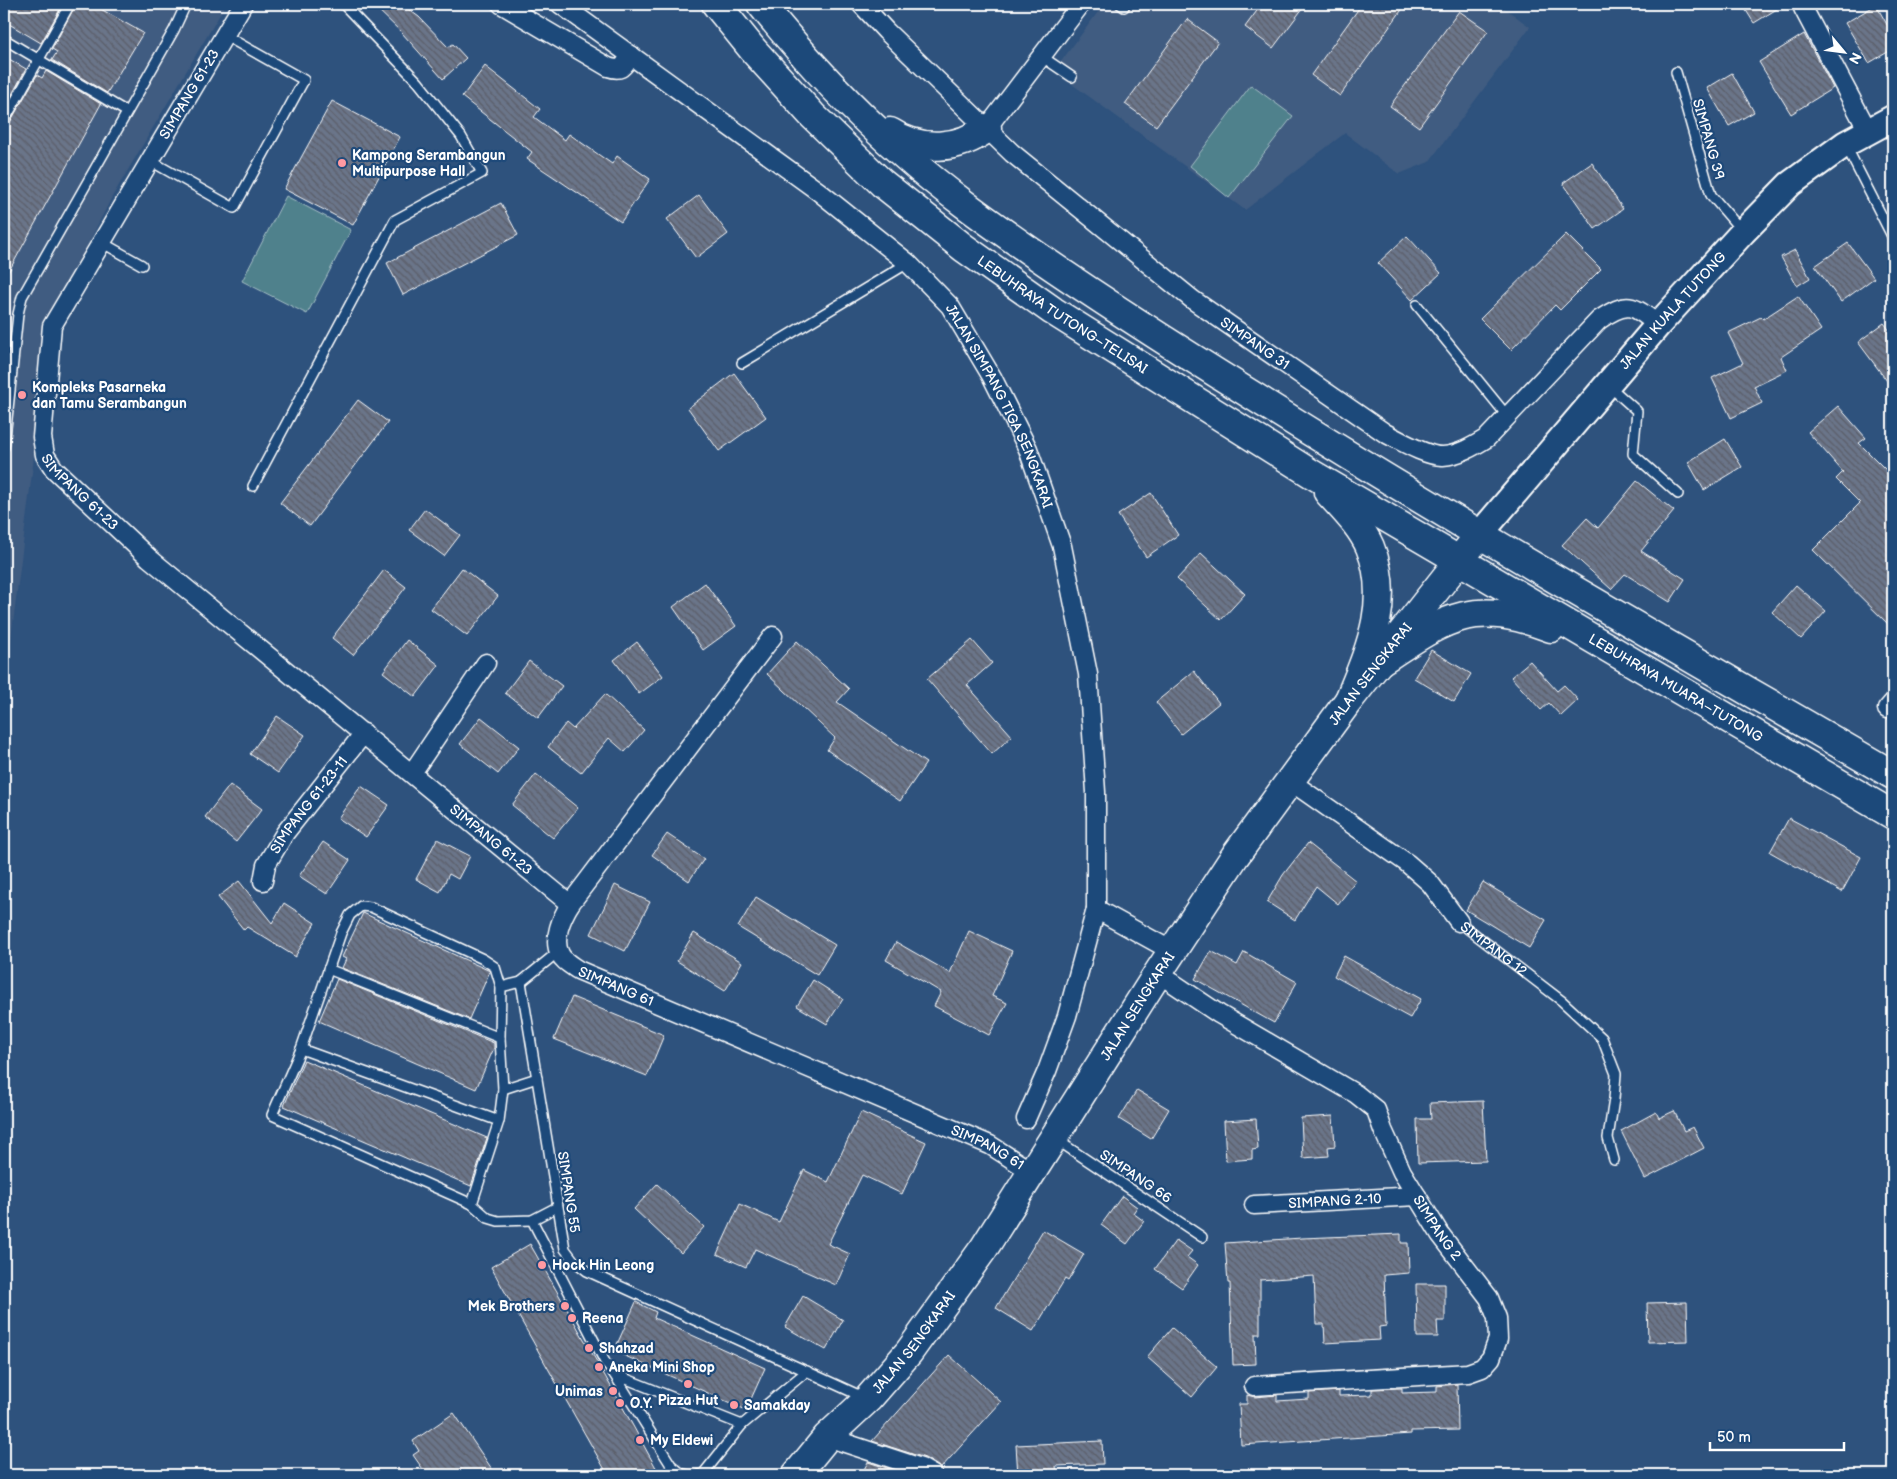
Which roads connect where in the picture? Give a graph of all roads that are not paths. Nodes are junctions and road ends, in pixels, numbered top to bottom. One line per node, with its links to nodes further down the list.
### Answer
1 (70, 4): 16 (lane)
2 (186, 4): 20 (lane)
3 (243, 4): 12 (street, SIMPANG 61-23)
4 (344, 4): 39 (lane)
5 (501, 4): 14 (street)
6 (560, 4): 14 (street, JALAN SIMPANG TIGA SENGKARAI)
7 (716, 4): 38 (main road, LEBUHRAYA TUTONG–TELISAI)
8 (762, 4): 19 (main road)
9 (861, 4): 23 (street, SIMPANG 31)
10 (1080, 4): 15 (street)
11 (1802, 8): 24 (street)
12 (224, 35): 26 (street, SIMPANG 61-23); 26 (lane)
13 (4, 39): 16 (lane)
14 (631, 55): 30 (street, JALAN SIMPANG TIGA SENGKARAI)
15 (1041, 56): 18 (lane); 23 (street)
16 (39, 60): 20 (lane); 22 (lane)
17 (1676, 72): 27 (lane, SIMPANG 39)
18 (1072, 77)
19 (836, 89): 23 (main road); 41 (main road)
20 (127, 112): 37 (lane)
21 (1893, 118): 24 (street, JALAN KUALA TUTONG)
22 (4, 121)
23 (987, 128): 36 (street, SIMPANG 31)
24 (1868, 131): 25 (street, JALAN KUALA TUTONG)
25 (1844, 144): 27 (street, JALAN KUALA TUTONG); 28 (lane)
26 (149, 160): 29 (street, SIMPANG 61-23)
27 (1743, 232): 33 (street, JALAN KUALA TUTONG)
28 (1893, 238)
29 (101, 242): 31 (lane); 48 (street, SIMPANG 61-23)
30 (908, 263): 34 (lane); 55 (street, JALAN SIMPANG TIGA SENGKARAI)
31 (142, 265)
32 (1417, 305): 36 (lane)
33 (1658, 325): 35 (street, JALAN KUALA TUTONG); 36 (street, SIMPANG 31)
34 (742, 363)
35 (1607, 384): 40 (lane); 41 (street, JALAN KUALA TUTONG)
36 (1508, 417)
37 (4, 447)
38 (1312, 474): 42 (main road, LEBUHRAYA TUTONG–TELISAI); 47 (main road)
39 (253, 486)
40 (1678, 494)
41 (1480, 534): 42 (main road, JALAN SENGKARAI); 50 (main road)
42 (1458, 560): 44 (main road, LEBUHRAYA MUARA–TUTONG); 45 (main road, JALAN SENGKARAI)
43 (774, 636): 54 (street)
44 (1615, 653): 45 (main road); 52 (main road, LEBUHRAYA MUARA–TUTONG)
45 (1379, 662): 47 (main road, JALAN SENGKARAI)
46 (486, 663): 49 (street)
47 (1349, 700): 51 (main road, JALAN SENGKARAI)
48 (364, 733): 49 (street, SIMPANG 61-23); 53 (street, SIMPANG 61-23-11)
49 (412, 773): 54 (street, SIMPANG 61-23)
50 (1893, 775)
51 (1290, 781): 56 (street, SIMPANG 12); 58 (main road, JALAN SENGKARAI)
52 (1893, 815)
53 (263, 881)
54 (570, 904): 57 (street)
55 (1096, 909): 58 (street); 66 (street, JALAN SIMPANG TIGA SENGKARAI)
56 (1458, 922): 69 (lane, SIMPANG 12)
57 (558, 952): 60 (lane); 70 (street, SIMPANG 61)
58 (1165, 962): 68 (main road, JALAN SENGKARAI); 71 (street, SIMPANG 2)
59 (328, 969): 61 (lane); 62 (lane); 63 (lane)
60 (520, 982): 61 (lane); 64 (lane, SIMPANG 55)
61 (501, 987): 62 (lane)
62 (500, 1038): 65 (lane)
63 (301, 1049): 67 (lane); 72 (lane)
64 (537, 1078): 65 (lane); 74 (lane, SIMPANG 55)
65 (503, 1089): 67 (lane)
66 (1026, 1119)
67 (499, 1121): 72 (lane)
68 (1054, 1138): 70 (main road, JALAN SENGKARAI); 76 (lane, SIMPANG 66)
69 (1614, 1160)
70 (1032, 1172): 80 (main road, JALAN SENGKARAI)
71 (1417, 1196): 73 (street, SIMPANG 2-10); 79 (street, SIMPANG 2)
72 (472, 1204): 75 (lane)
73 (1254, 1205)
74 (557, 1207): 75 (lane); 77 (lane, SIMPANG 55)
75 (532, 1220): 78 (lane)
76 (1202, 1237)
77 (806, 1371): 80 (lane, SIMPANG 55); 81 (lane)
78 (614, 1374): 81 (lane); 83 (lane)
79 (1254, 1386)
80 (868, 1400): 82 (main road, JALAN SENGKARAI)
81 (742, 1425): 84 (lane)
82 (827, 1437): 85 (main road, JALAN SENGKARAI); 86 (street)
83 (687, 1475)
84 (699, 1475)
85 (796, 1475)
86 (933, 1475)

